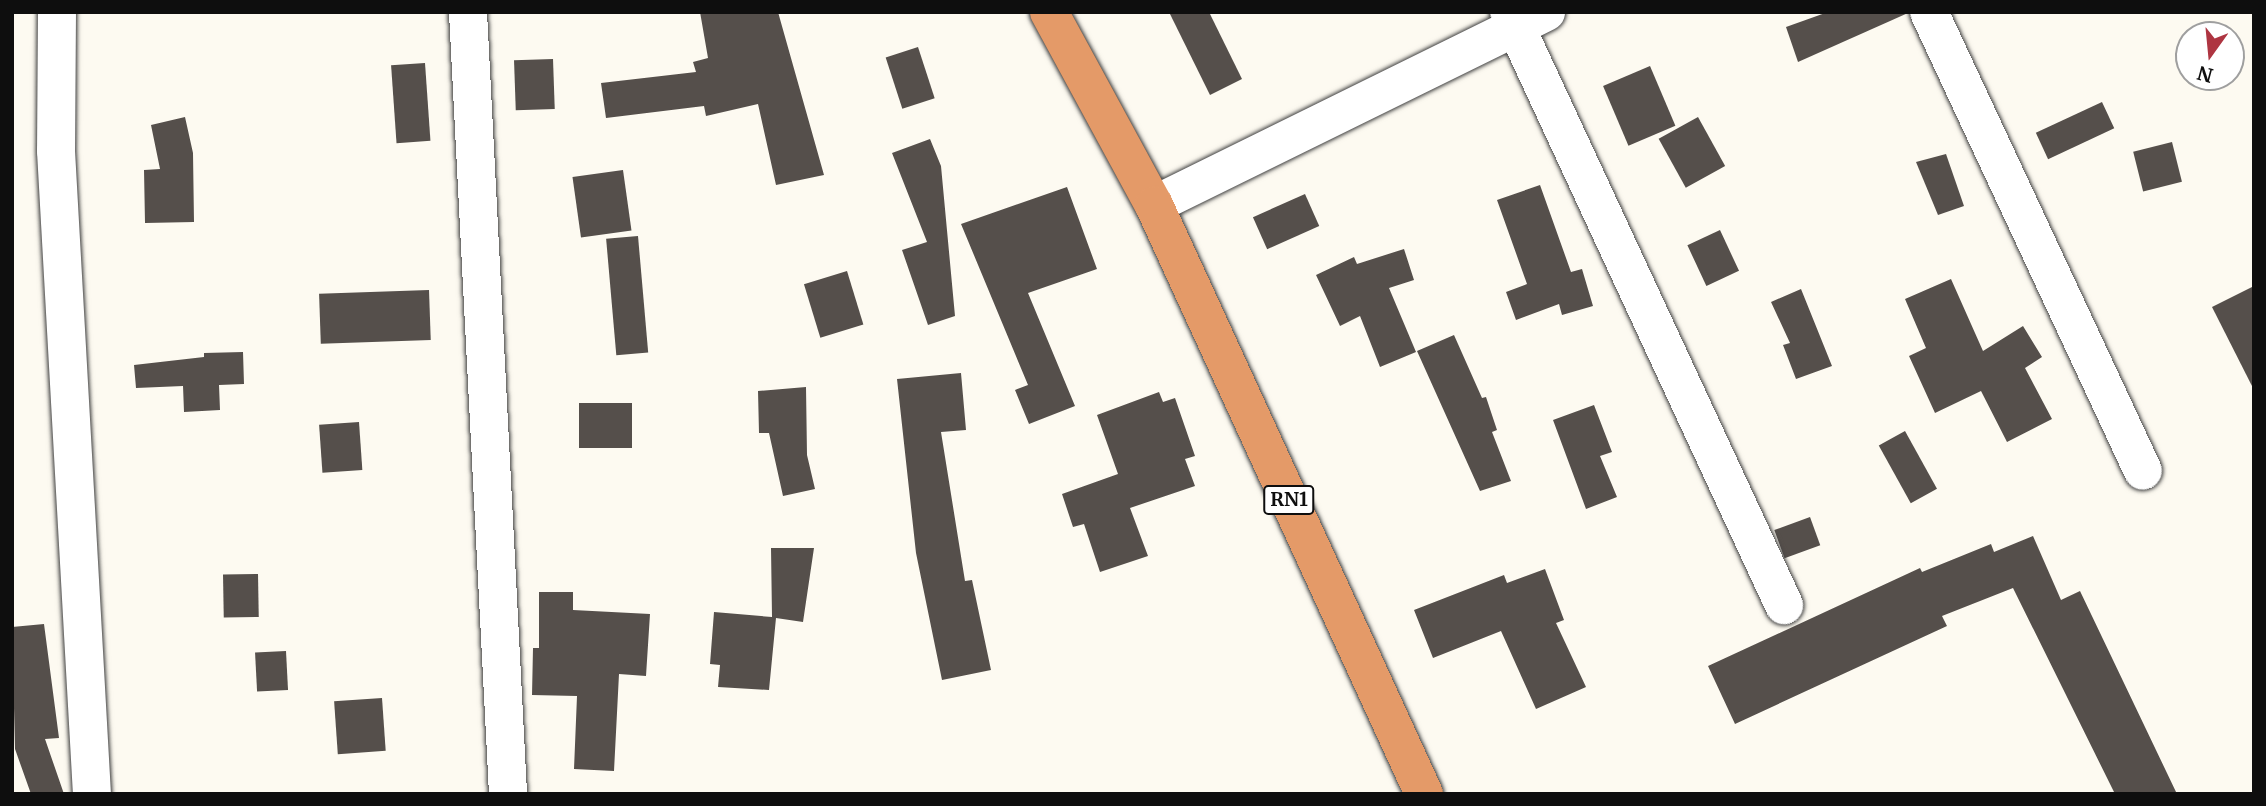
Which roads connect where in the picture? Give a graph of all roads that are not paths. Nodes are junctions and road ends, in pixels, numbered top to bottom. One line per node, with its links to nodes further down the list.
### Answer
1 (57, 12): 9 (street)
2 (468, 12): 10 (street)
3 (1049, 12): 6 (highway, RN1)
4 (1929, 12): 7 (street)
5 (1524, 18): 6 (street); 8 (street)
6 (1154, 205): 11 (highway, RN1)
7 (2143, 471)
8 (1784, 605)
9 (92, 794)
10 (508, 794)
11 (1424, 794)

